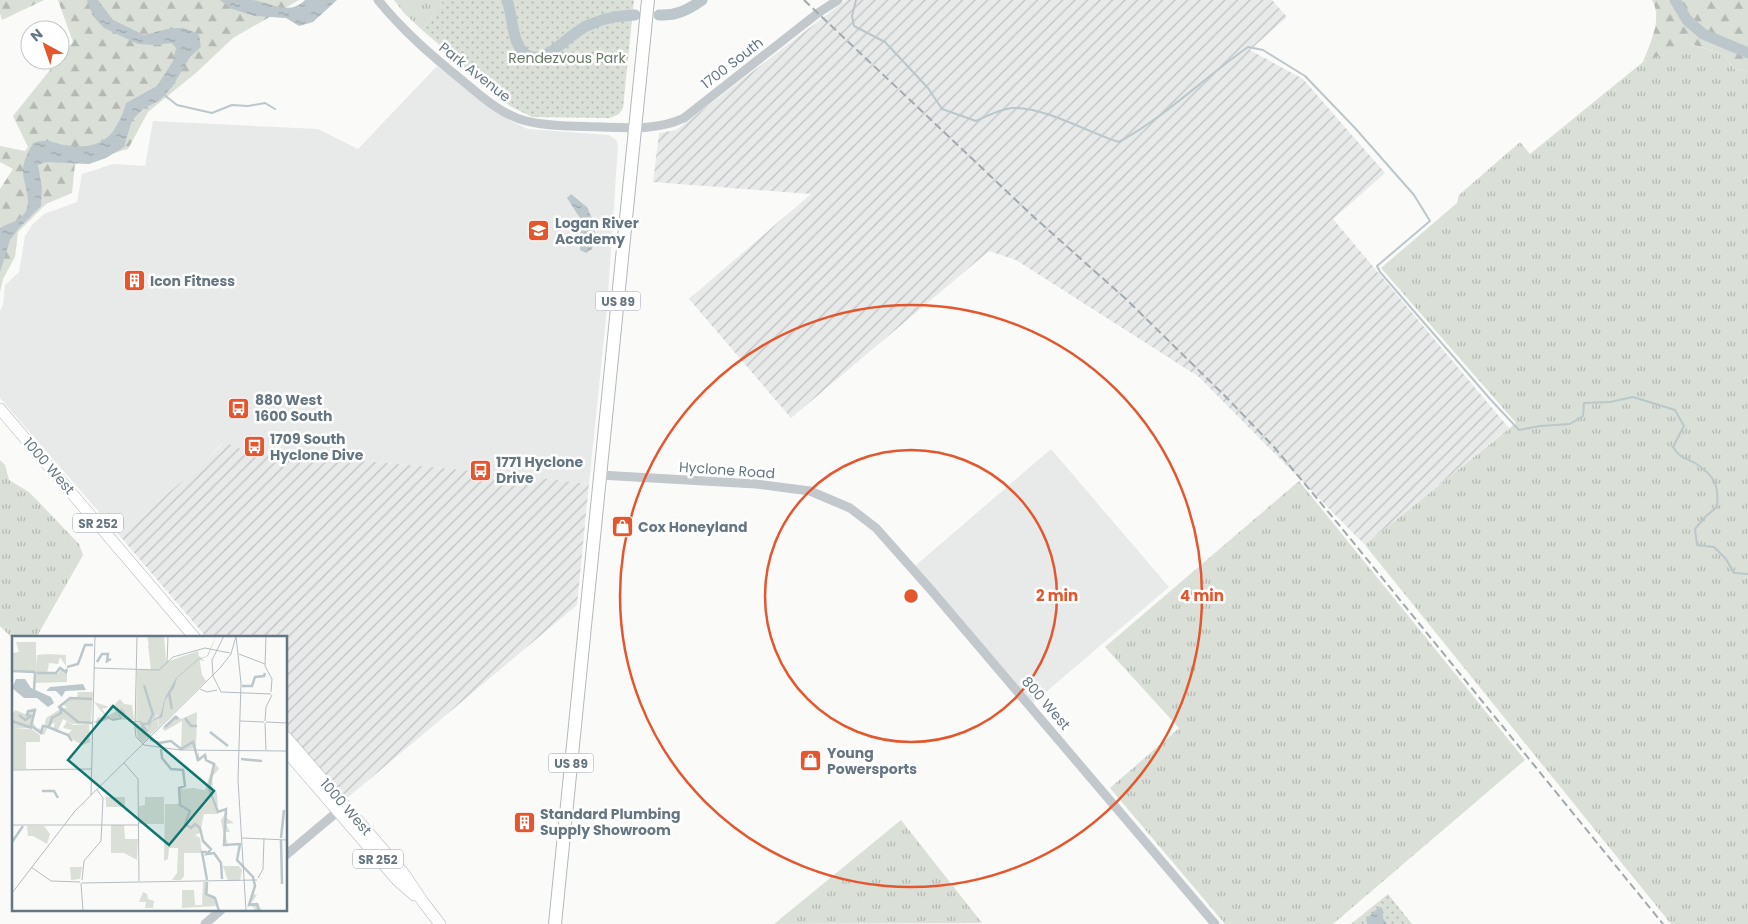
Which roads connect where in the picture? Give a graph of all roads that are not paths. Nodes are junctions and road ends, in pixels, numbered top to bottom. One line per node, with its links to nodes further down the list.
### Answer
1 (378, 0): 4 (street, Park Avenue)
2 (648, 0): 4 (highway, US 89)
3 (838, 0): 4 (street, 1700 South)
4 (635, 127): 6 (highway, US 89)
5 (0, 409): 8 (main road, 1000 West / SR 252)
6 (600, 475): 7 (street, Hyclone Road); 18 (highway, US 89)
7 (850, 508): 19 (street, 800 West)
8 (193, 636)
9 (288, 739): 12 (main road, 1000 West / SR 252)
10 (288, 747): 12 (main road, SR 252)
11 (288, 752): 12 (main road, 1000 West / SR 252)
12 (341, 808): 13 (street); 14 (main road, 1000 West / SR 252); 14 (main road, 1000 West / SR 252)
13 (288, 853)
14 (422, 902): 17 (main road, 1000 West / SR 252)
15 (219, 912): 16 (street)
16 (205, 924)
17 (440, 924)
18 (555, 924)
19 (1215, 924)

